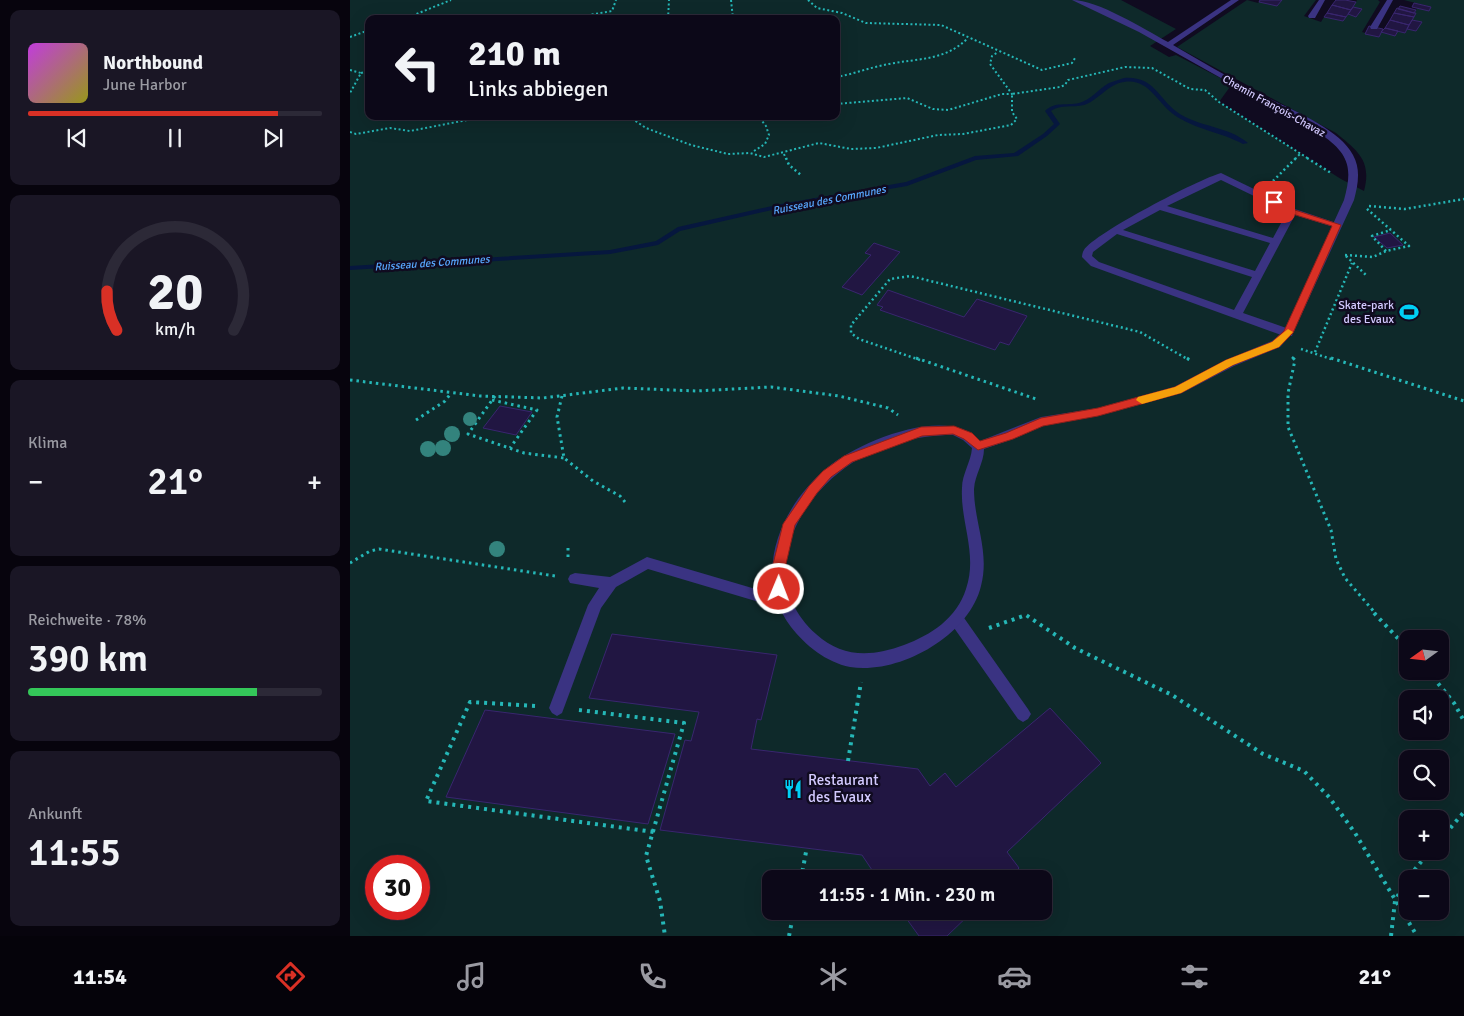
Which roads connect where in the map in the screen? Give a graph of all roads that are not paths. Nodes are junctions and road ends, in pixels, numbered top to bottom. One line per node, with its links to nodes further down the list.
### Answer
1 (1075, 0): 7 (street, Chemin François-Chavaz)
2 (1236, 0): 7 (street)
3 (1322, 0): 5 (street)
4 (1390, 0): 6 (street)
5 (1312, 16)
6 (1374, 28)
7 (1167, 46): 10 (street, Chemin François-Chavaz)
8 (1161, 207): 9 (street); 11 (street); 12 (street)
9 (1292, 211): 10 (street); 12 (street)
10 (1337, 225): 15 (street, Chemin François-Chavaz)
11 (1116, 231): 13 (street); 14 (street)
12 (1276, 242): 13 (street)
13 (1258, 275): 14 (street)
14 (1237, 314): 15 (street)
15 (1288, 333): 16 (street, Chemin François-Chavaz)
16 (978, 446): 19 (street); 20 (street)
17 (575, 579): 18 (street)
18 (611, 582): 19 (street); 21 (street)
19 (786, 604): 20 (street)
20 (962, 626): 22 (street)
21 (557, 708)
22 (1023, 714)

